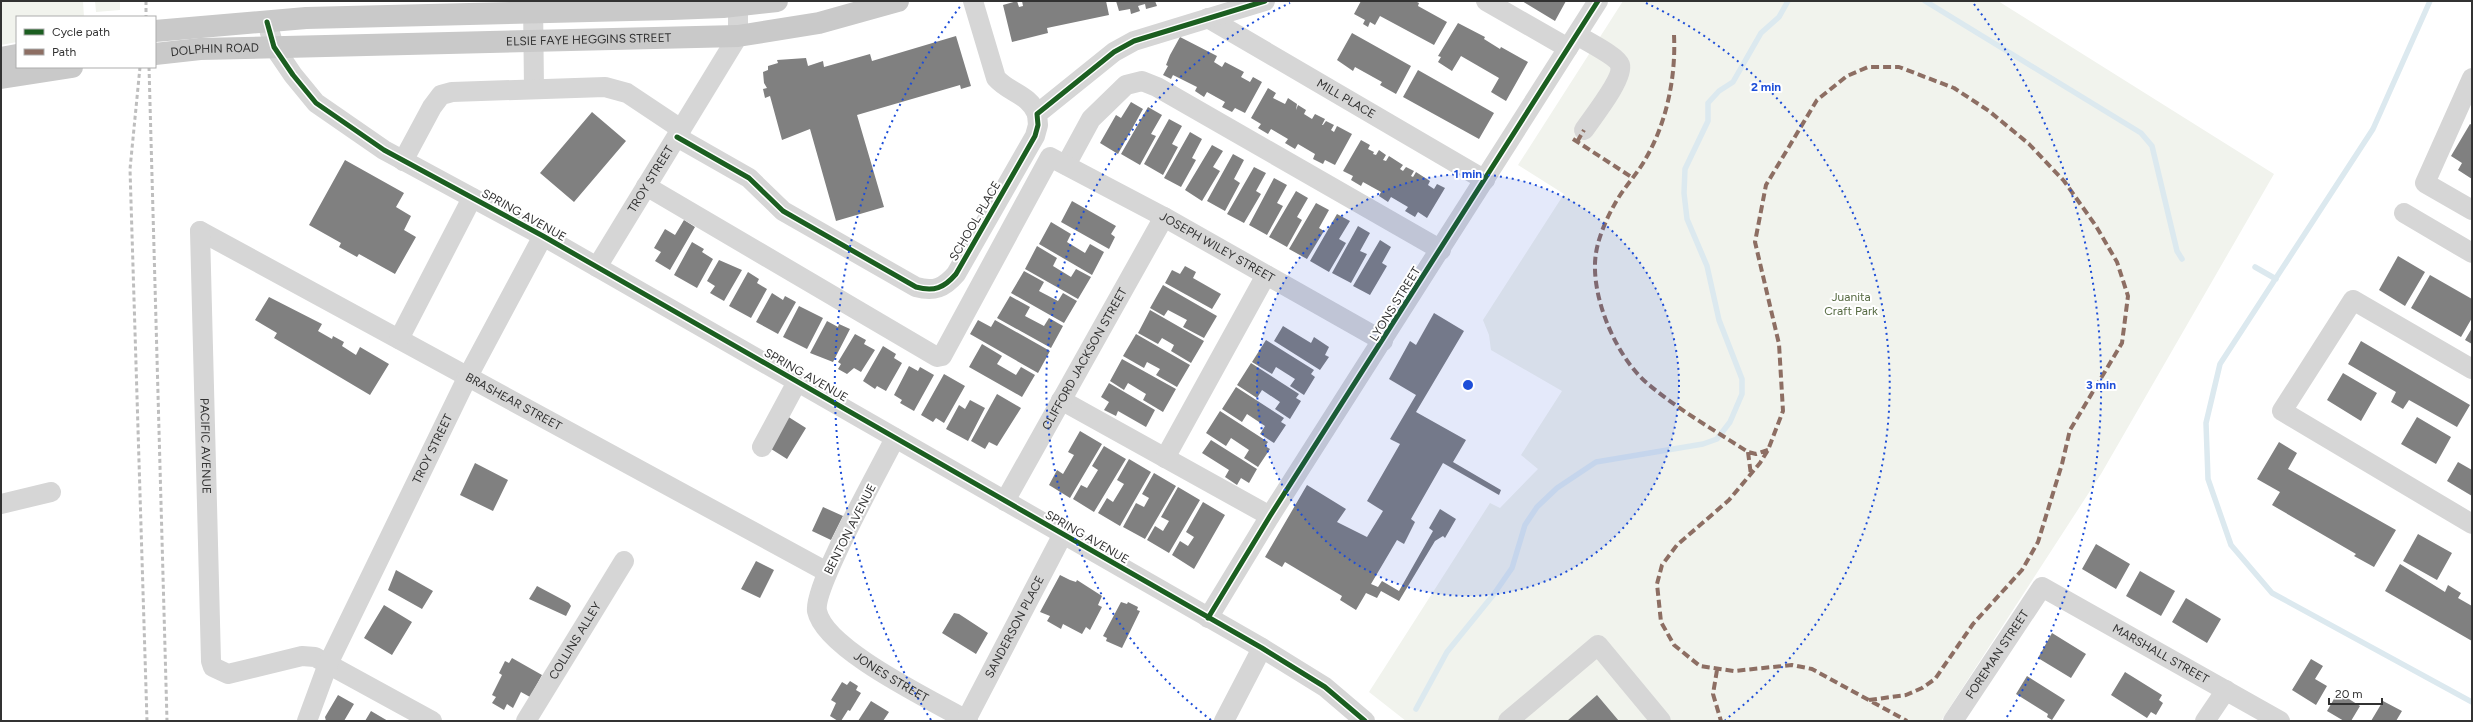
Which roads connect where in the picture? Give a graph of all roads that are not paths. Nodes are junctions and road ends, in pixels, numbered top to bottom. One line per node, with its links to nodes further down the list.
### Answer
1 (777, 1): 7 (main road)
2 (898, 1): 12 (main road, ELSIE FAYE HEGGINS STREET)
3 (973, 1): 23 (street)
4 (1266, 1): 9 (street)
5 (1486, 1): 14 (street)
6 (1598, 1): 14 (street, LYONS STREET)
7 (738, 3): 8 (main road); 12 (street)
8 (533, 6): 10 (main road); 13 (street)
9 (1208, 18): 23 (street); 28 (street, MILL PLACE)
10 (267, 22): 11 (main road, DOLPHIN ROAD); 15 (street, SPRING AVENUE)
11 (156, 31)
12 (738, 36): 13 (main road, ELSIE FAYE HEGGINS STREET); 25 (street, TROY STREET)
13 (533, 42): 15 (main road, ELSIE FAYE HEGGINS STREET); 22 (street)
14 (1572, 42): 24 (street); 28 (street, LYONS STREET)
15 (274, 48): 16 (main road, DOLPHIN ROAD); 26 (street, SPRING AVENUE)
16 (156, 54)
17 (16, 55): 18 (main road)
18 (1, 58)
19 (66, 68): 20 (main road)
20 (1, 78)
21 (2472, 78): 31 (street)
22 (534, 89): 25 (street, SCHOOL PLACE); 26 (street, SCHOOL PLACE)
23 (1037, 114): 25 (street, SCHOOL PLACE)
24 (1584, 130)
25 (679, 133): 29 (street, TROY STREET)
26 (403, 160): 30 (street, SPRING AVENUE)
27 (1058, 161): 29 (street); 33 (street, JOSEPH WILEY STREET); 36 (street)
28 (1485, 180): 36 (street, LYONS STREET)
29 (646, 186): 38 (street, TROY STREET)
30 (472, 198): 35 (street, SPRING AVENUE); 40 (street)
31 (2472, 210)
32 (2404, 213): 37 (street)
33 (1164, 217): 39 (street, JOSEPH WILEY STREET); 45 (street, CLIFFORD JACKSON STREET)
34 (200, 231): 40 (street, BRASHEAR STREET); 61 (street, PACIFIC AVENUE)
35 (543, 236): 38 (street, SPRING AVENUE); 43 (street, TROY STREET)
36 (1440, 250): 41 (street, LYONS STREET)
37 (2472, 253)
38 (597, 267): 44 (street, SPRING AVENUE)
39 (1266, 275): 41 (street, JOSEPH WILEY STREET); 48 (street)
40 (398, 339): 43 (street, BRASHEAR STREET)
41 (1383, 341): 52 (street, LYONS STREET)
42 (2472, 369): 53 (street)
43 (467, 378): 56 (street, BRASHEAR STREET); 61 (street, TROY STREET)
44 (798, 382): 46 (street, SPRING AVENUE); 47 (street)
45 (1061, 400): 48 (street); 50 (street, CLIFFORD JACKSON STREET)
46 (895, 438): 50 (street, SPRING AVENUE); 56 (street, BENTON AVENUE)
47 (762, 447)
48 (1164, 458): 52 (street)
49 (51, 492): 51 (street)
50 (1005, 501): 54 (street, SPRING AVENUE)
51 (1, 504)
52 (1270, 516): 58 (street, LYONS STREET)
53 (2472, 524)
54 (1063, 534): 58 (street, SPRING AVENUE); 63 (street, SANDERSON PLACE)
55 (624, 561): 66 (street, COLLINS ALLEY)
56 (827, 572): 59 (street, BENTON AVENUE)
57 (2042, 587): 62 (street, MARSHALL STREET); 71 (street, FOREMAN STREET)
58 (1208, 618): 60 (street, SPRING AVENUE)
59 (822, 622): 63 (street, JONES STREET)
60 (1262, 648): 67 (street); 68 (street, SPRING AVENUE)
61 (328, 664): 64 (street, TROY STREET); 65 (street)
62 (2226, 690): 72 (street); 73 (street, MARSHALL STREET)
63 (967, 720)
64 (307, 721)
65 (432, 721)
66 (526, 721)
67 (1224, 721)
68 (1365, 721)
69 (1508, 721): 70 (street)
70 (1661, 721)
71 (1953, 721)
72 (2205, 721)
73 (2280, 721)

